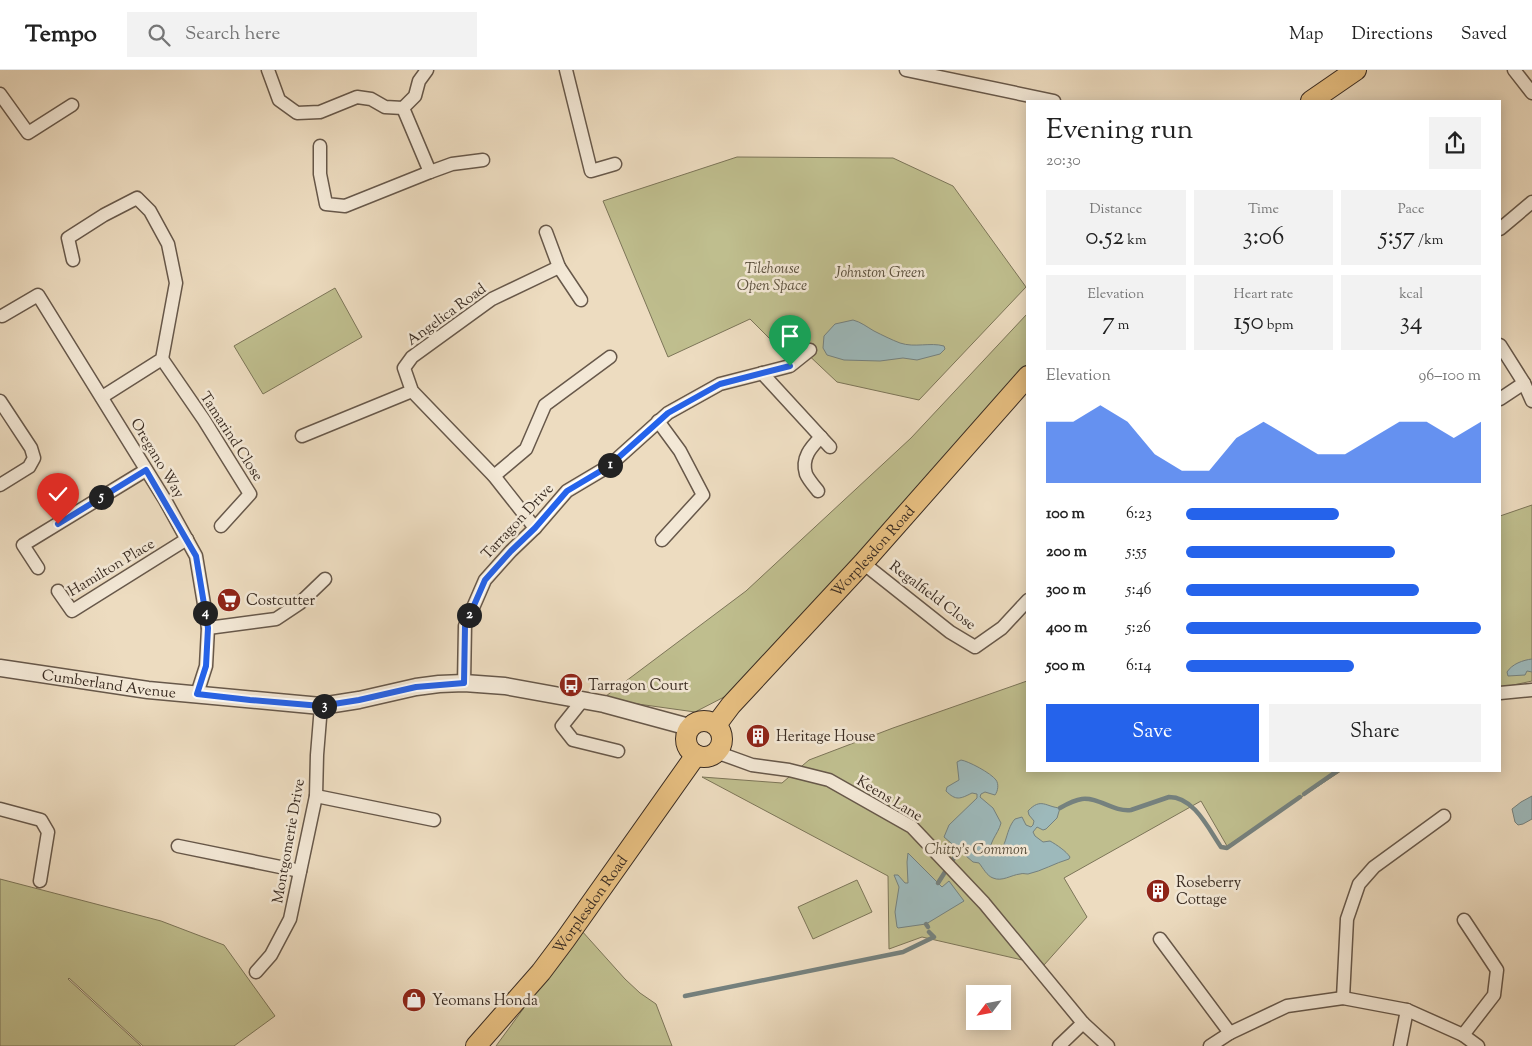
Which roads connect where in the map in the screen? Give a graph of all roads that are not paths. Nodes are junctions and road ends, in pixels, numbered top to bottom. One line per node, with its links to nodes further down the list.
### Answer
1 (268, 70): 12 (street)
2 (427, 70): 12 (street)
3 (566, 70): 15 (street)
4 (906, 70): 9 (street)
5 (1356, 70): 10 (main road)
6 (1514, 70): 7 (street)
7 (1532, 93)
8 (0, 94): 11 (street)
9 (1049, 100)
10 (1312, 100)
11 (72, 105)
12 (403, 108): 16 (street)
13 (320, 146): 16 (street)
14 (484, 160): 16 (street)
15 (615, 164)
16 (430, 172)
17 (1532, 202): 18 (street)
18 (1501, 228)
19 (546, 232): 21 (street)
20 (73, 260): 27 (street)
21 (559, 267): 22 (street); 31 (street, Angelica Road)
22 (582, 300)
23 (2, 316): 32 (street, Oregano Way)
24 (1501, 347): 29 (street)
25 (810, 350): 28 (street, Tarragon Drive)
26 (610, 357): 41 (street)
27 (162, 359): 32 (street); 44 (street, Tamarind Close)
28 (762, 373): 36 (street, Tarragon Drive); 38 (street)
29 (1524, 383): 33 (street); 35 (street)
30 (1024, 386): 48 (main road, Worplesdon Road)
31 (412, 391): 37 (street); 41 (street, Angelica Road)
32 (102, 397): 40 (street, Oregano Way)
33 (1501, 397)
34 (0, 401): 42 (street)
35 (1532, 401)
36 (658, 421): 45 (street, Tarragon Drive); 47 (street)
37 (302, 436)
38 (821, 437): 39 (street); 43 (street)
39 (830, 447)
40 (146, 470): 46 (street, Oregano Way); 49 (street)
41 (494, 476): 45 (street, Angelica Road)
42 (0, 485)
43 (818, 491)
44 (221, 526)
45 (535, 528): 55 (street, Tarragon Drive)
46 (187, 539): 51 (street, Hamilton Place); 53 (street, Oregano Way)
47 (662, 540)
48 (863, 563): 52 (street, Regalfield Close); 61 (main road, Worplesdon Road)
49 (38, 568)
50 (325, 579): 53 (street)
51 (58, 591)
52 (1026, 602)
53 (208, 628): 58 (street, Oregano Way)
54 (0, 668): 58 (street, Cumberland Avenue)
55 (464, 683): 59 (street, Cumberland Avenue); 60 (street, Cumberland Avenue)
56 (1532, 690): 57 (street)
57 (1501, 693)
58 (197, 694): 60 (street, Cumberland Avenue)
59 (582, 701): 62 (street, Cumberland Avenue); 63 (street)
60 (321, 706): 66 (street, Montgomerie Drive)
61 (716, 725): 62 (main road); 64 (main road)
62 (690, 727): 65 (main road)
63 (618, 752)
64 (716, 752): 65 (main road); 78 (street, Keens Lane)
65 (696, 755): 81 (main road, Worplesdon Road)
66 (316, 796): 69 (street); 71 (street, Montgomerie Drive)
67 (0, 809): 72 (street)
68 (1444, 816): 76 (street)
69 (434, 820)
70 (178, 846): 71 (street)
71 (300, 871): 75 (street, Montgomerie Drive)
72 (40, 881)
73 (1464, 920): 80 (street)
74 (1160, 939): 79 (street)
75 (256, 972)
76 (1343, 998): 77 (street); 79 (street)
77 (1407, 1010): 80 (street); 85 (street)
78 (1083, 1023): 82 (street); 83 (street, Keens Lane)
79 (1230, 1033): 84 (street)
80 (1463, 1035): 86 (street)
81 (476, 1046)
82 (1059, 1046)
83 (1108, 1046)
84 (1210, 1046)
85 (1400, 1046)
86 (1478, 1046)

